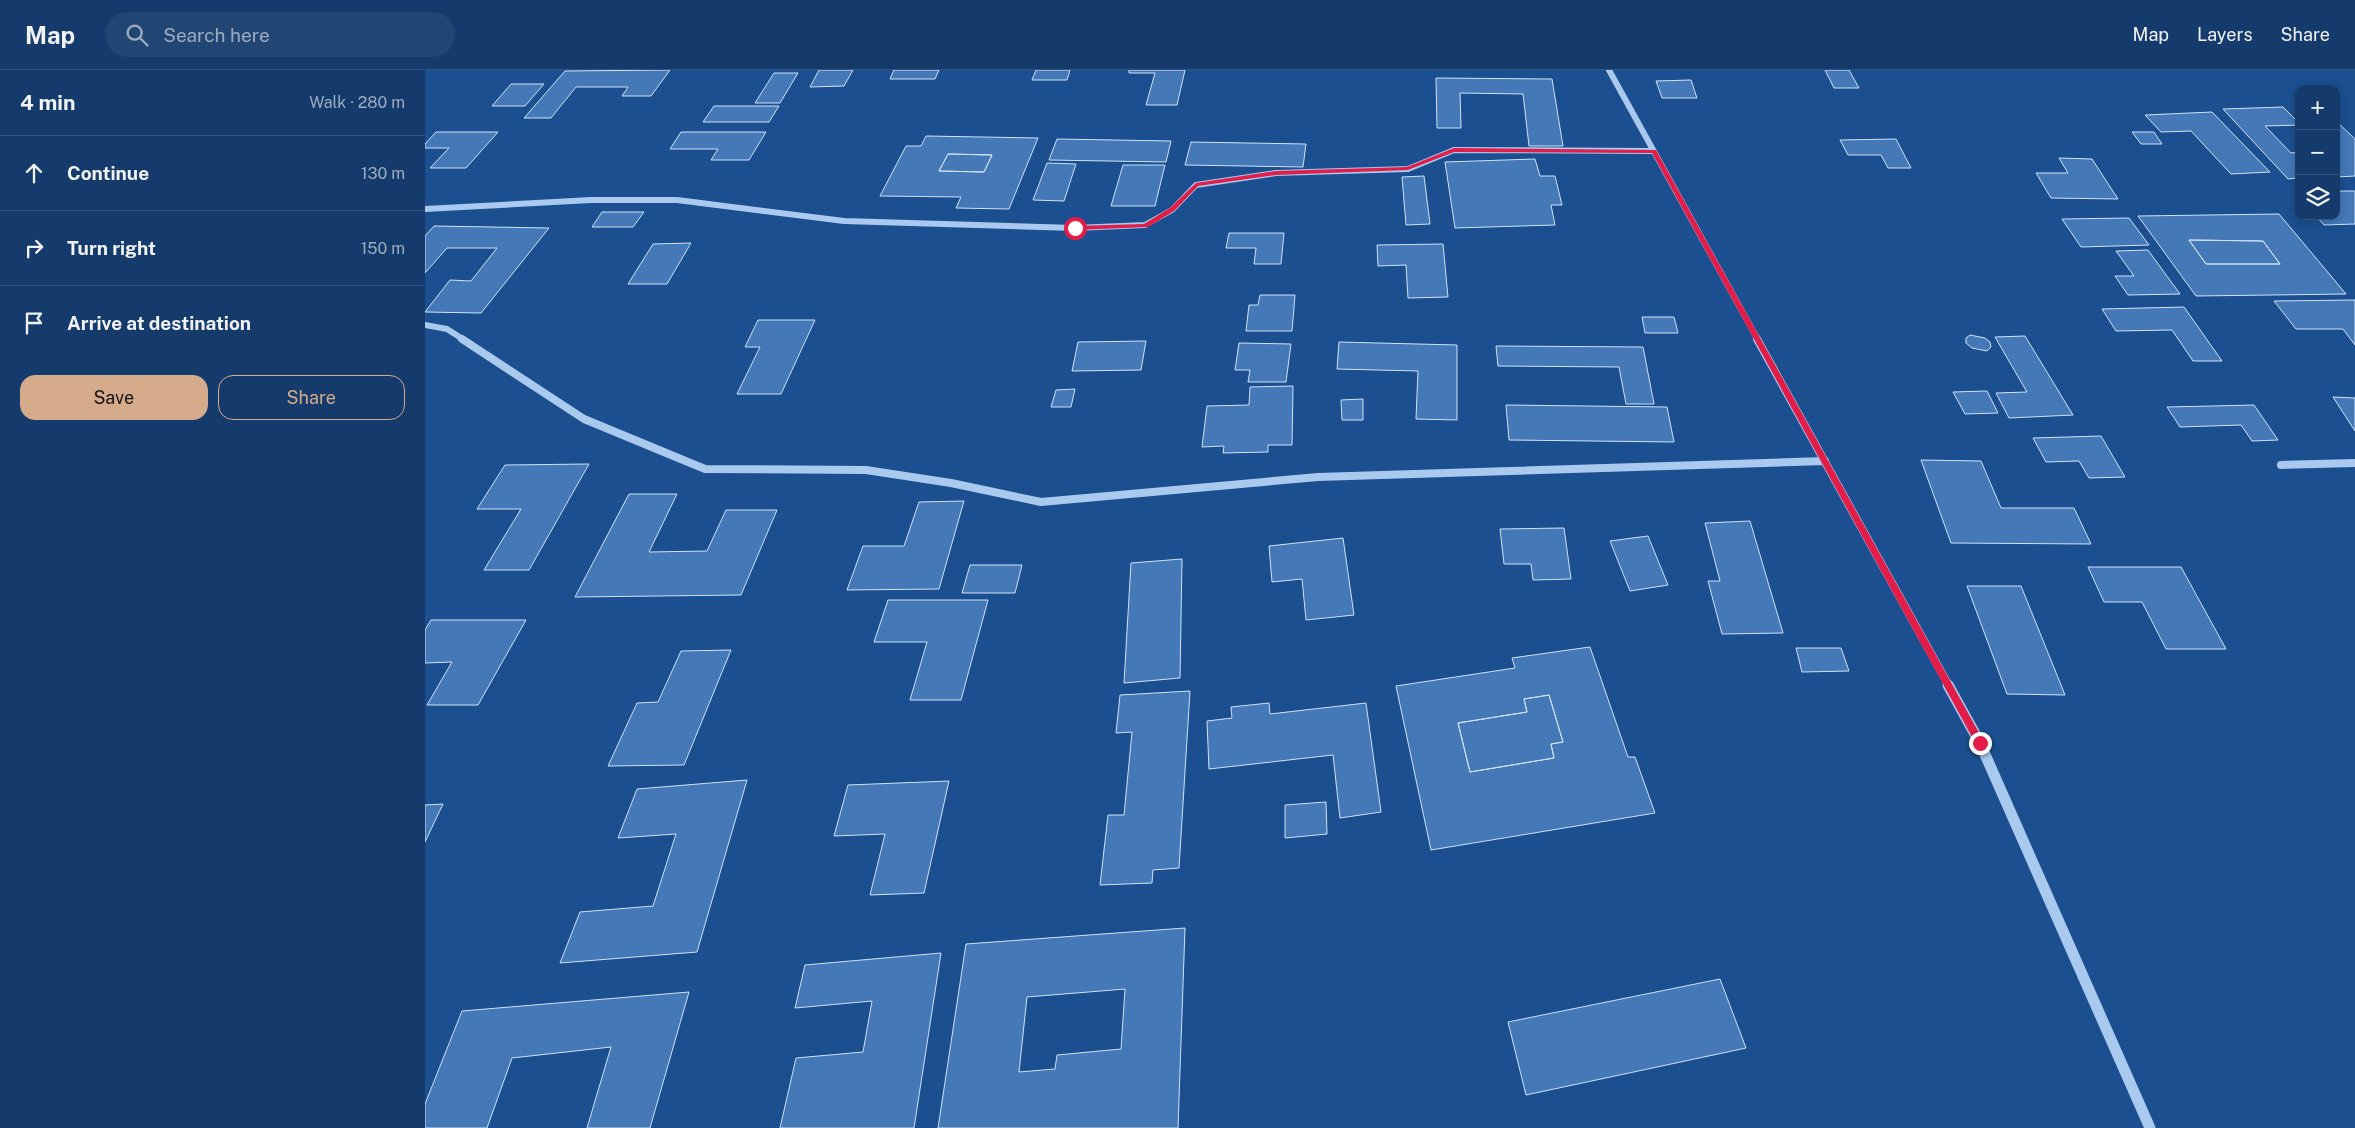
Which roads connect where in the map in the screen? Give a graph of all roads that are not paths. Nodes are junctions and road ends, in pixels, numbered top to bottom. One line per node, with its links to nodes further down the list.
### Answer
1 (1609, 70): 2 (street)
2 (1653, 151): 3 (street); 5 (street)
3 (425, 209)
4 (425, 325): 5 (street)
5 (1825, 461): 8 (street)
6 (2355, 464): 7 (street)
7 (2281, 465)
8 (2151, 1128)

